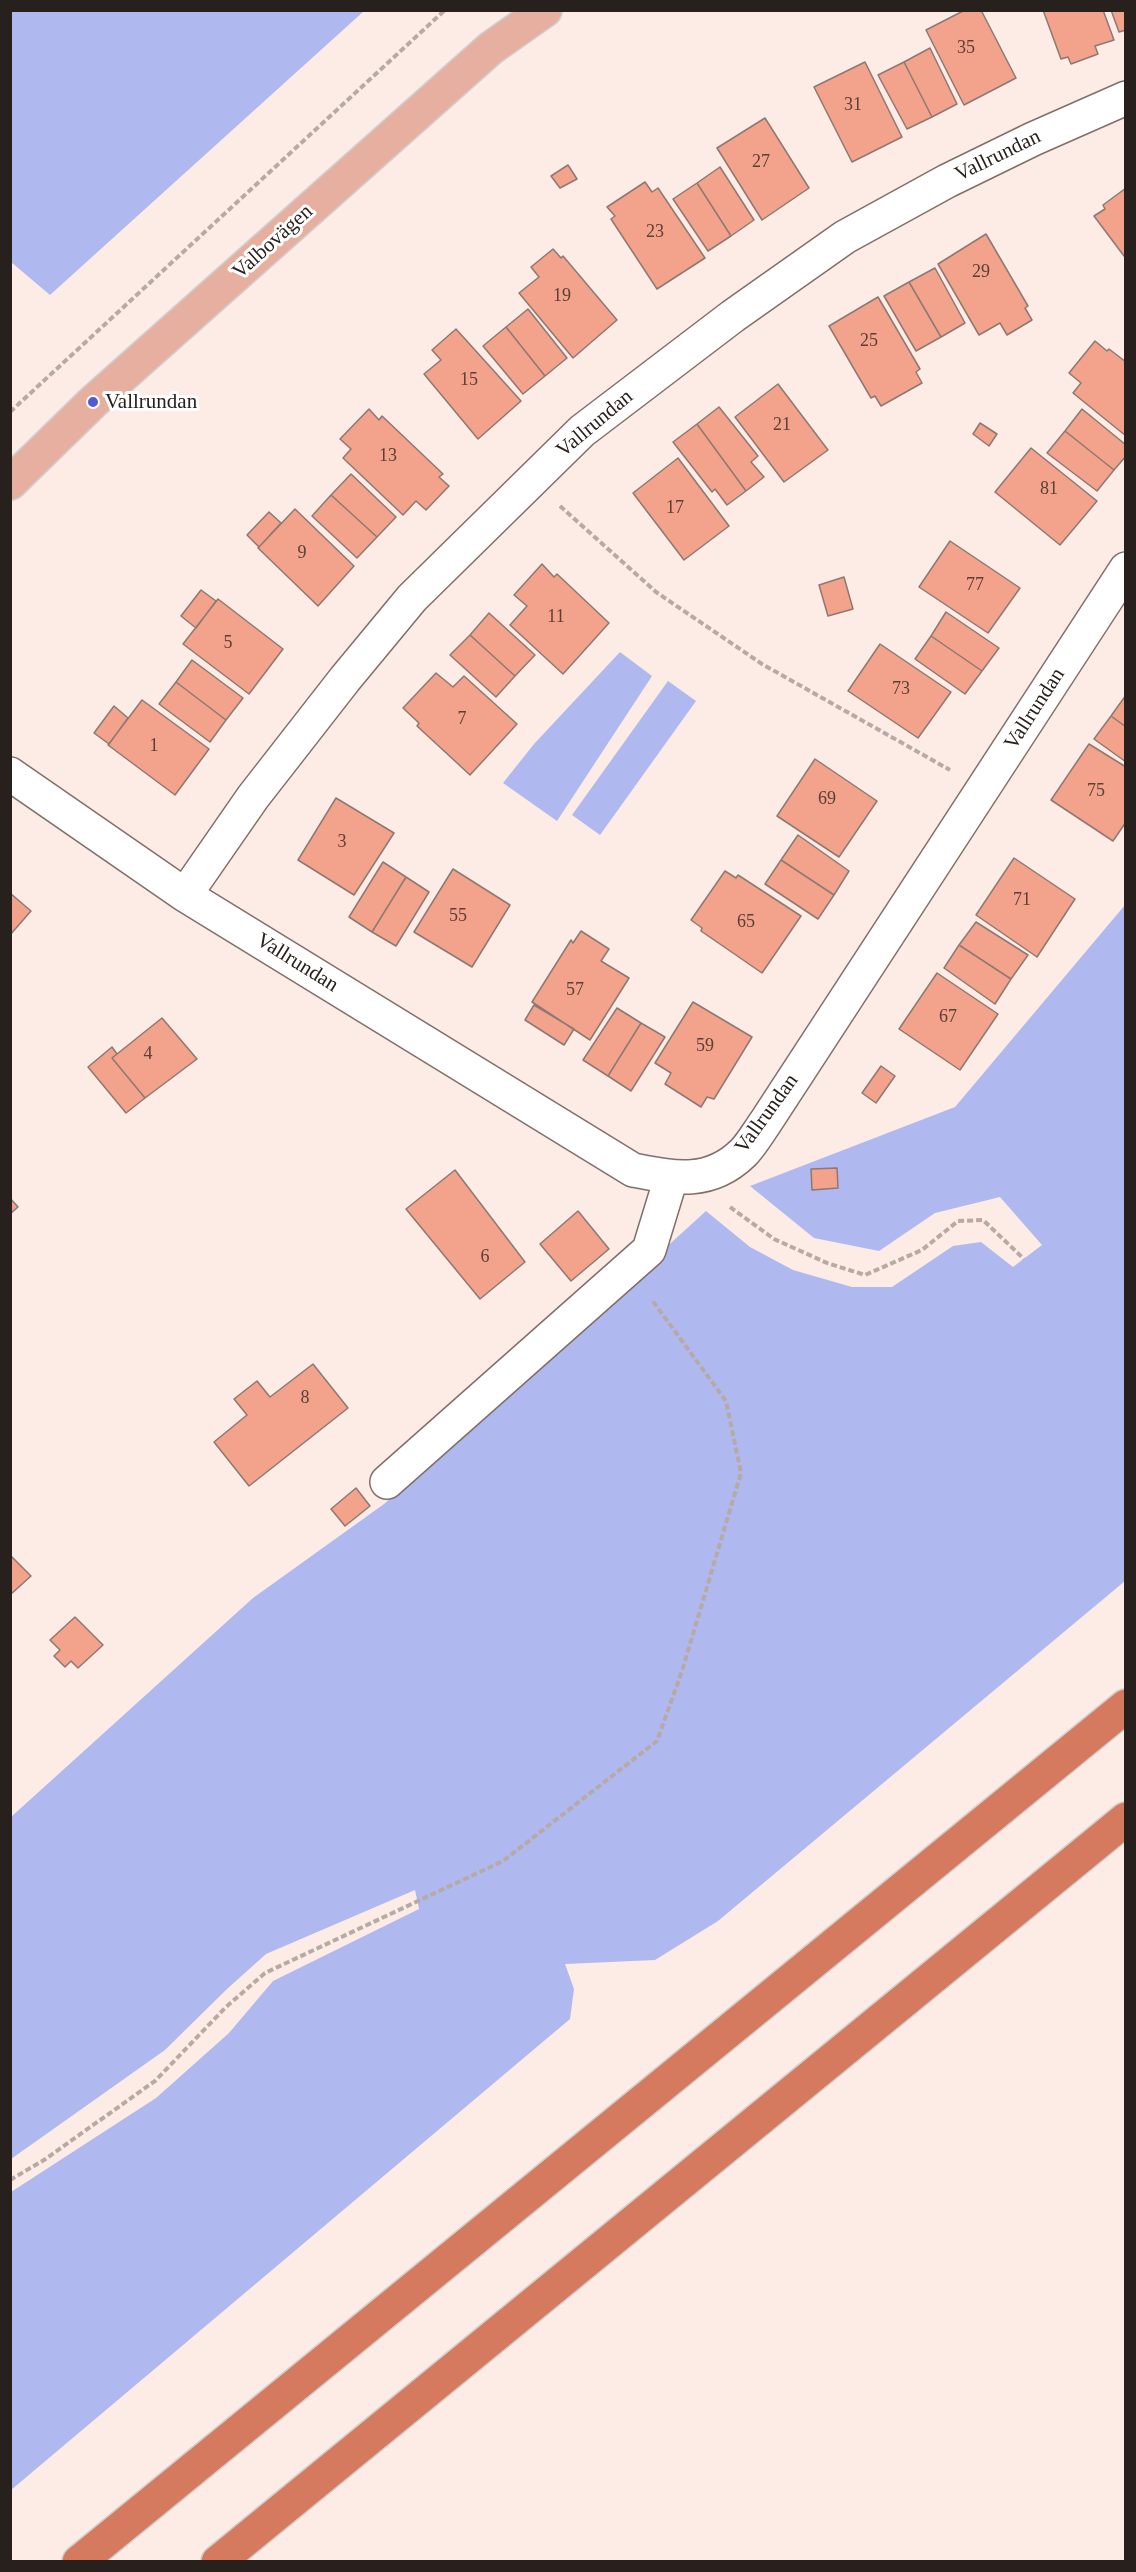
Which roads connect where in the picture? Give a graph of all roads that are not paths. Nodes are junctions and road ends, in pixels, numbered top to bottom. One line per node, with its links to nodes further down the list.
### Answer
1 (545, 10): 3 (main road, Valbovägen)
2 (1125, 98): 6 (street, Vallrundan)
3 (10, 483)
4 (1125, 569): 7 (street, Vallrundan)
5 (10, 774): 6 (street, Vallrundan)
6 (185, 895): 7 (street, Vallrundan)
7 (679, 1178): 8 (street)
8 (387, 1482)
9 (1125, 1706): 11 (highway)
10 (1125, 1819): 12 (highway)
11 (79, 2562)
12 (218, 2562)

